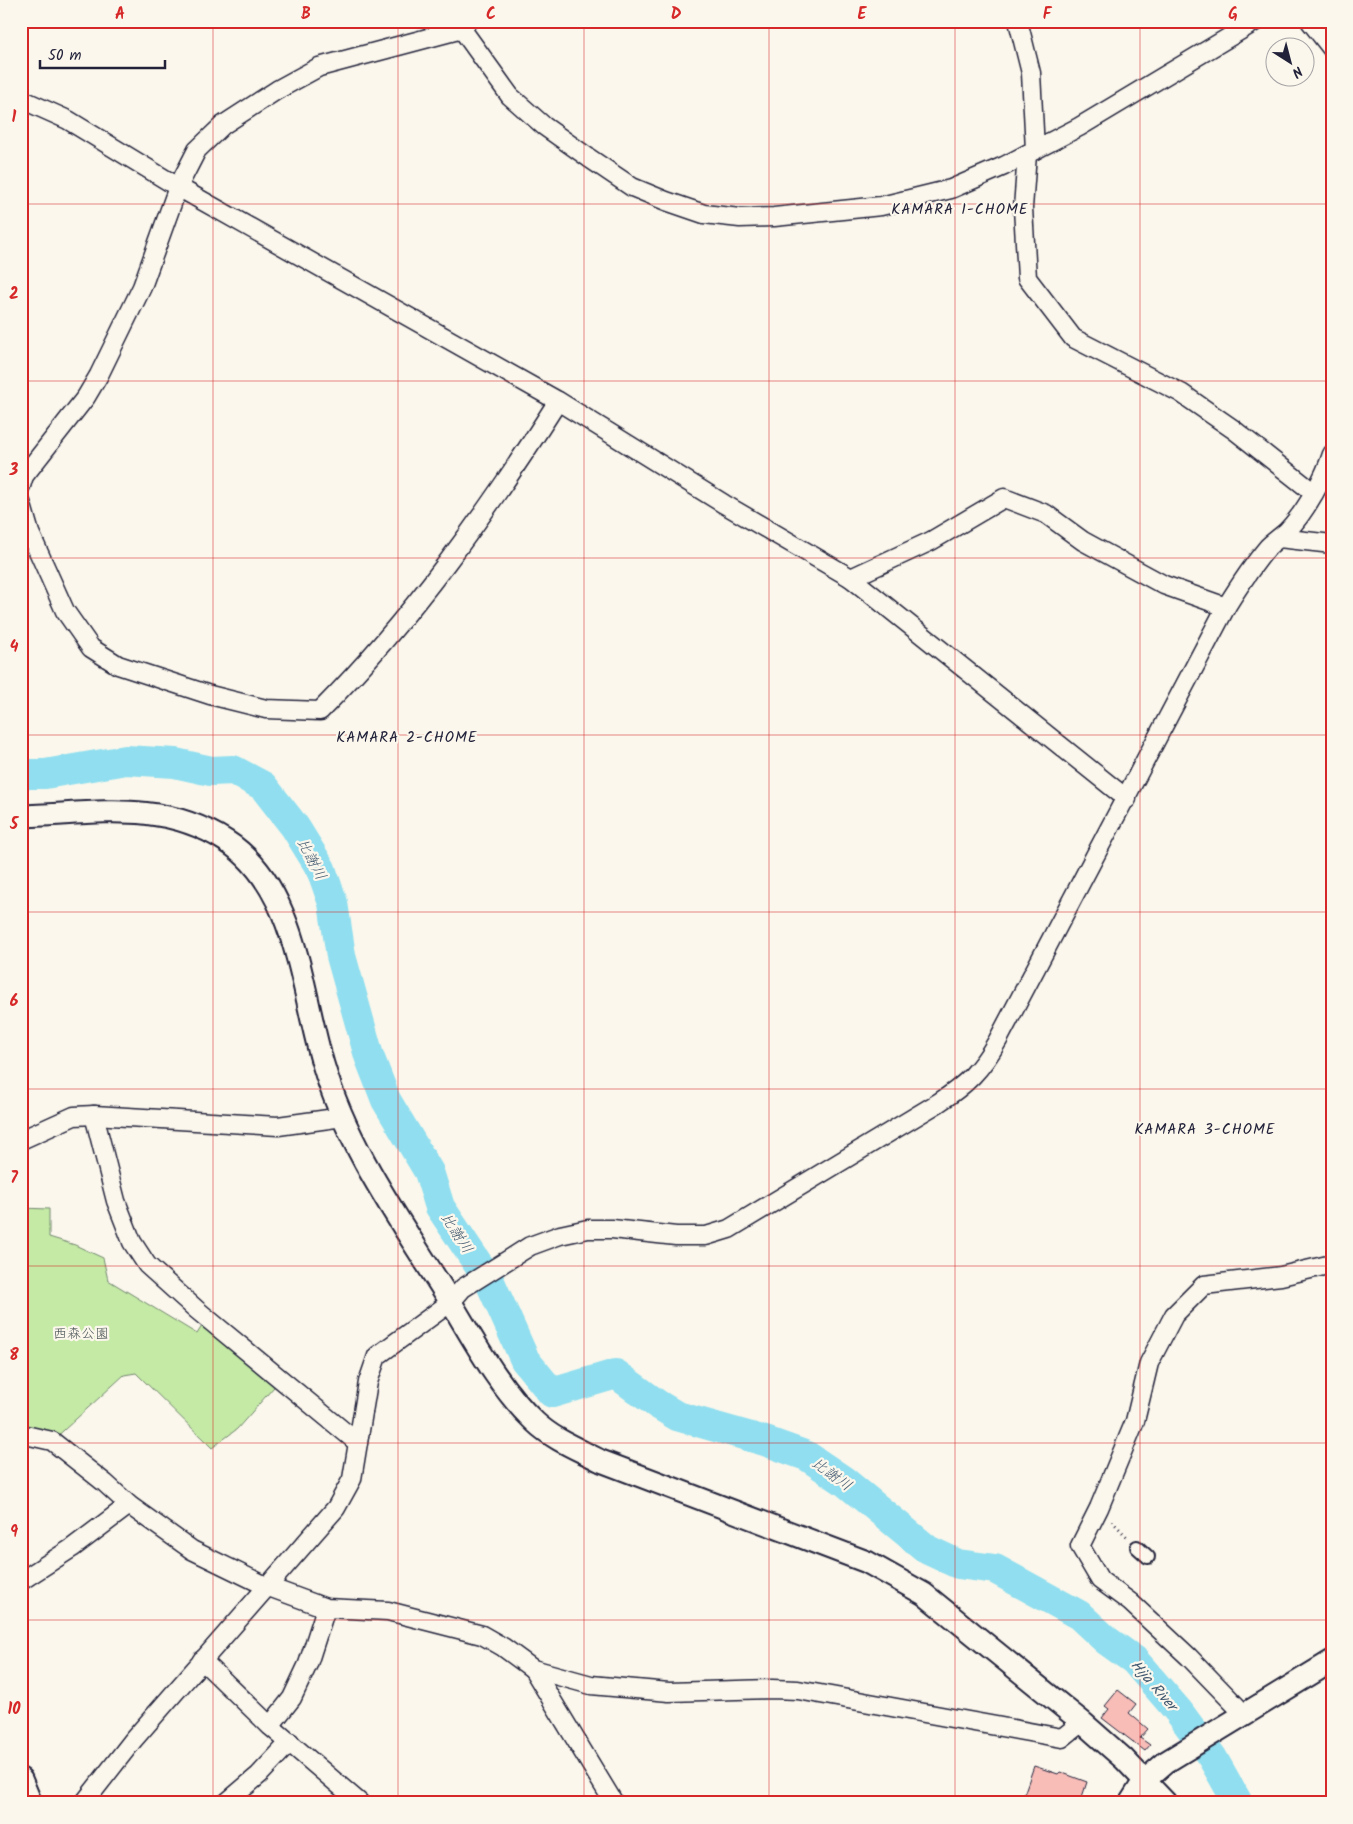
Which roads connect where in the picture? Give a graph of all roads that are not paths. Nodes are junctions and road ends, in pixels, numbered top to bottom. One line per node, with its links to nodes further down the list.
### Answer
1 (1018, 21): 7 (street)
2 (1256, 21): 7 (street)
3 (1310, 21): 5 (street)
4 (462, 24): 7 (street); 8 (street)
5 (1332, 49)
6 (21, 98): 8 (street)
7 (1031, 152): 12 (street)
8 (178, 187): 9 (street); 11 (street)
9 (558, 401): 13 (street); 16 (street)
10 (1332, 454): 12 (street)
11 (21, 486)
12 (1314, 493): 14 (street)
13 (21, 502)
14 (1279, 538): 15 (street); 17 (street)
15 (1332, 544)
16 (851, 578): 17 (street); 18 (street)
17 (1226, 607): 18 (street)
18 (1127, 799): 24 (street)
19 (21, 816): 21 (street)
20 (94, 1115): 21 (street); 22 (street); 26 (street)
21 (343, 1117): 24 (street)
22 (21, 1140)
23 (1332, 1264): 36 (street)
24 (457, 1295): 26 (street); 37 (street)
25 (21, 1434): 27 (street)
26 (358, 1443): 31 (street)
27 (129, 1506): 30 (street); 31 (street)
28 (1137, 1546): 29 (street)
29 (1148, 1557)
30 (21, 1580)
31 (266, 1586): 32 (street); 33 (street)
32 (326, 1608): 35 (street); 38 (street)
33 (202, 1660): 38 (street); 43 (street)
34 (1332, 1661): 36 (street)
35 (533, 1669): 37 (street); 46 (street)
36 (1244, 1714): 41 (street)
37 (1082, 1722): 41 (street)
38 (270, 1726): 39 (street)
39 (290, 1742): 44 (street); 45 (street)
40 (21, 1779): 42 (street)
41 (1144, 1782): 47 (street); 48 (street)
42 (31, 1803)
43 (84, 1803)
44 (226, 1803)
45 (360, 1803)
46 (614, 1803)
47 (1130, 1803)
48 (1166, 1803)

